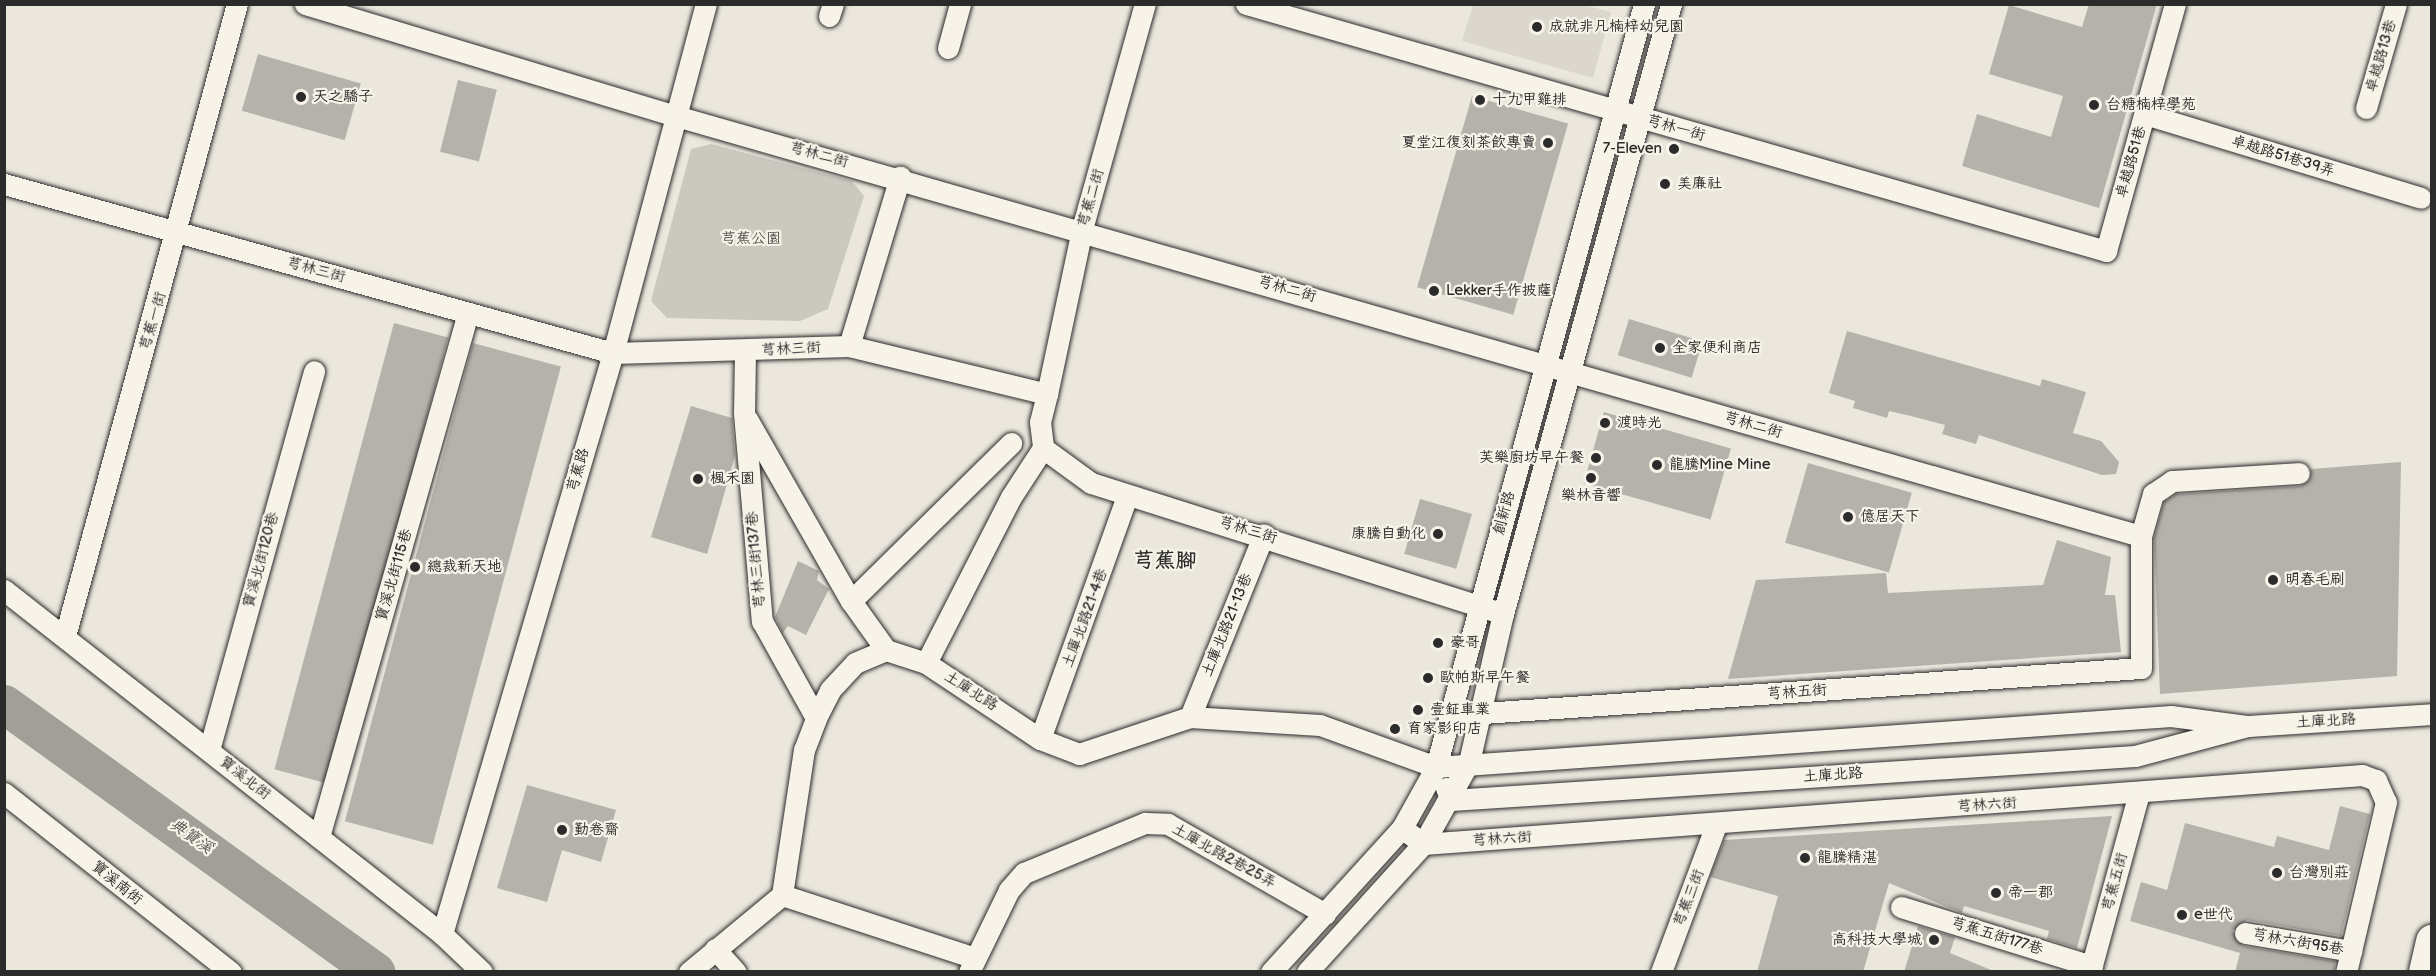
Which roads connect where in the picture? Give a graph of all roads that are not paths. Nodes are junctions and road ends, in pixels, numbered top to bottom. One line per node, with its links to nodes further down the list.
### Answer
1 (237, 4): 21 (street, 芎蕉一街)
2 (305, 4): 15 (street, 芎林二街)
3 (706, 4): 15 (street, 芎蕉路)
4 (960, 4): 11 (street)
5 (1146, 4): 20 (street, 芎蕉二街)
6 (1246, 4): 13 (street, 芎林一街)
7 (1644, 4): 13 (street, 創新路)
8 (1671, 4): 16 (street, 創新路)
9 (2175, 4): 14 (street, 卓越路51巷)
10 (2396, 4): 12 (street, 卓越路13巷)
11 (948, 48)
12 (2366, 108)
13 (1615, 110): 16 (street, 芎林一街); 27 (street, 創新路)
14 (2145, 114): 19 (street, 卓越路51巷39弄); 22 (street, 卓越路51巷)
15 (676, 116): 17 (street, 芎林二街); 25 (street, 芎蕉路)
16 (1640, 117): 22 (street, 芎林一街); 29 (street, 創新路)
17 (900, 177): 20 (street, 芎林二街); 24 (street)
18 (4, 184): 21 (street, 芎林三街)
19 (2421, 198)
20 (1082, 229): 27 (street, 芎林二街); 30 (street, 芎蕉二街)
21 (178, 232): 23 (street, 芎林三街); 42 (street, 芎蕉一街)
22 (2106, 251)
23 (468, 313): 25 (street, 芎林三街); 60 (street, 寶溪北街115巷)
24 (849, 346): 26 (street, 芎林三街); 30 (street, 芎林三街)
25 (613, 352): 26 (street, 芎林三街); 66 (street, 芎蕉路)
26 (745, 352): 31 (street, 芎林三街137巷)
27 (1545, 364): 29 (street, 芎林二街); 40 (street, 創新路)
28 (314, 371): 52 (street, 寶溪北街120巷)
29 (1569, 372): 37 (street, 芎林二街); 41 (street, 創新路)
30 (1047, 394): 33 (street)
31 (744, 413): 39 (street); 49 (street, 芎林三街137巷)
32 (1011, 443): 39 (street)
33 (1043, 448): 35 (street, 芎林三街); 44 (street)
34 (2299, 473): 37 (street)
35 (1128, 496): 36 (street, 芎林三街); 51 (street, 土庫北路21-4巷)
36 (1264, 534): 40 (street, 芎林三街); 48 (street, 土庫北路21-13巷)
37 (2141, 536): 45 (street, 芎林五街)
38 (4, 590): 42 (street, 寶溪北街)
39 (851, 601): 43 (street)
40 (1478, 606): 41 (street, 芎林三街); 47 (street, 創新路)
41 (1503, 614): 45 (street, 創新路)
42 (65, 636): 52 (street, 寶溪北街)
43 (886, 650): 44 (street, 土庫北路); 49 (street)
44 (926, 663): 51 (street, 土庫北路)
45 (1482, 714): 47 (street, 芎林五街); 53 (street, 創新路)
46 (2432, 714): 50 (street, 土庫北路)
47 (1454, 715): 54 (street, 創新路)
48 (1190, 717): 51 (street, 土庫北路); 54 (street, 土庫北路)
49 (816, 718): 62 (street)
50 (2248, 726): 53 (street, 土庫北路); 57 (street, 土庫北路)
51 (1040, 739)
52 (209, 750): 60 (street, 寶溪北街)
53 (1469, 762): 54 (street, 土庫北路); 57 (street, 創新路)
54 (1436, 767): 57 (street); 59 (street, 創新路)
55 (4, 793): 72 (street, 寶溪南街)
56 (2139, 793): 58 (street, 芎林六街); 69 (street, 芎林六街); 71 (street, 芎蕉五街)
57 (1451, 800): 61 (street, 創新路)
58 (1716, 825): 61 (street, 芎林六街); 78 (street, 芎蕉三街)
59 (1402, 828): 61 (street); 64 (street, 創新路)
60 (320, 837): 66 (street, 寶溪北街)
61 (1423, 844): 77 (street, 創新路)
62 (782, 895): 68 (street); 70 (street)
63 (1902, 907): 71 (street, 芎蕉五街177巷)
64 (1325, 914): 70 (street, 土庫北路2巷25弄); 76 (street, 創新路)
65 (2245, 933): 69 (street, 芎林六街95巷)
66 (442, 934): 73 (street, 寶溪北街)
67 (2432, 941): 79 (highway)
68 (715, 949): 74 (street); 75 (street)
69 (2349, 961)
70 (972, 965)
71 (2091, 969)
72 (231, 972)
73 (482, 972)
74 (689, 972)
75 (736, 972)
76 (1271, 972)
77 (1307, 972)
78 (1661, 972)
79 (2425, 972)

